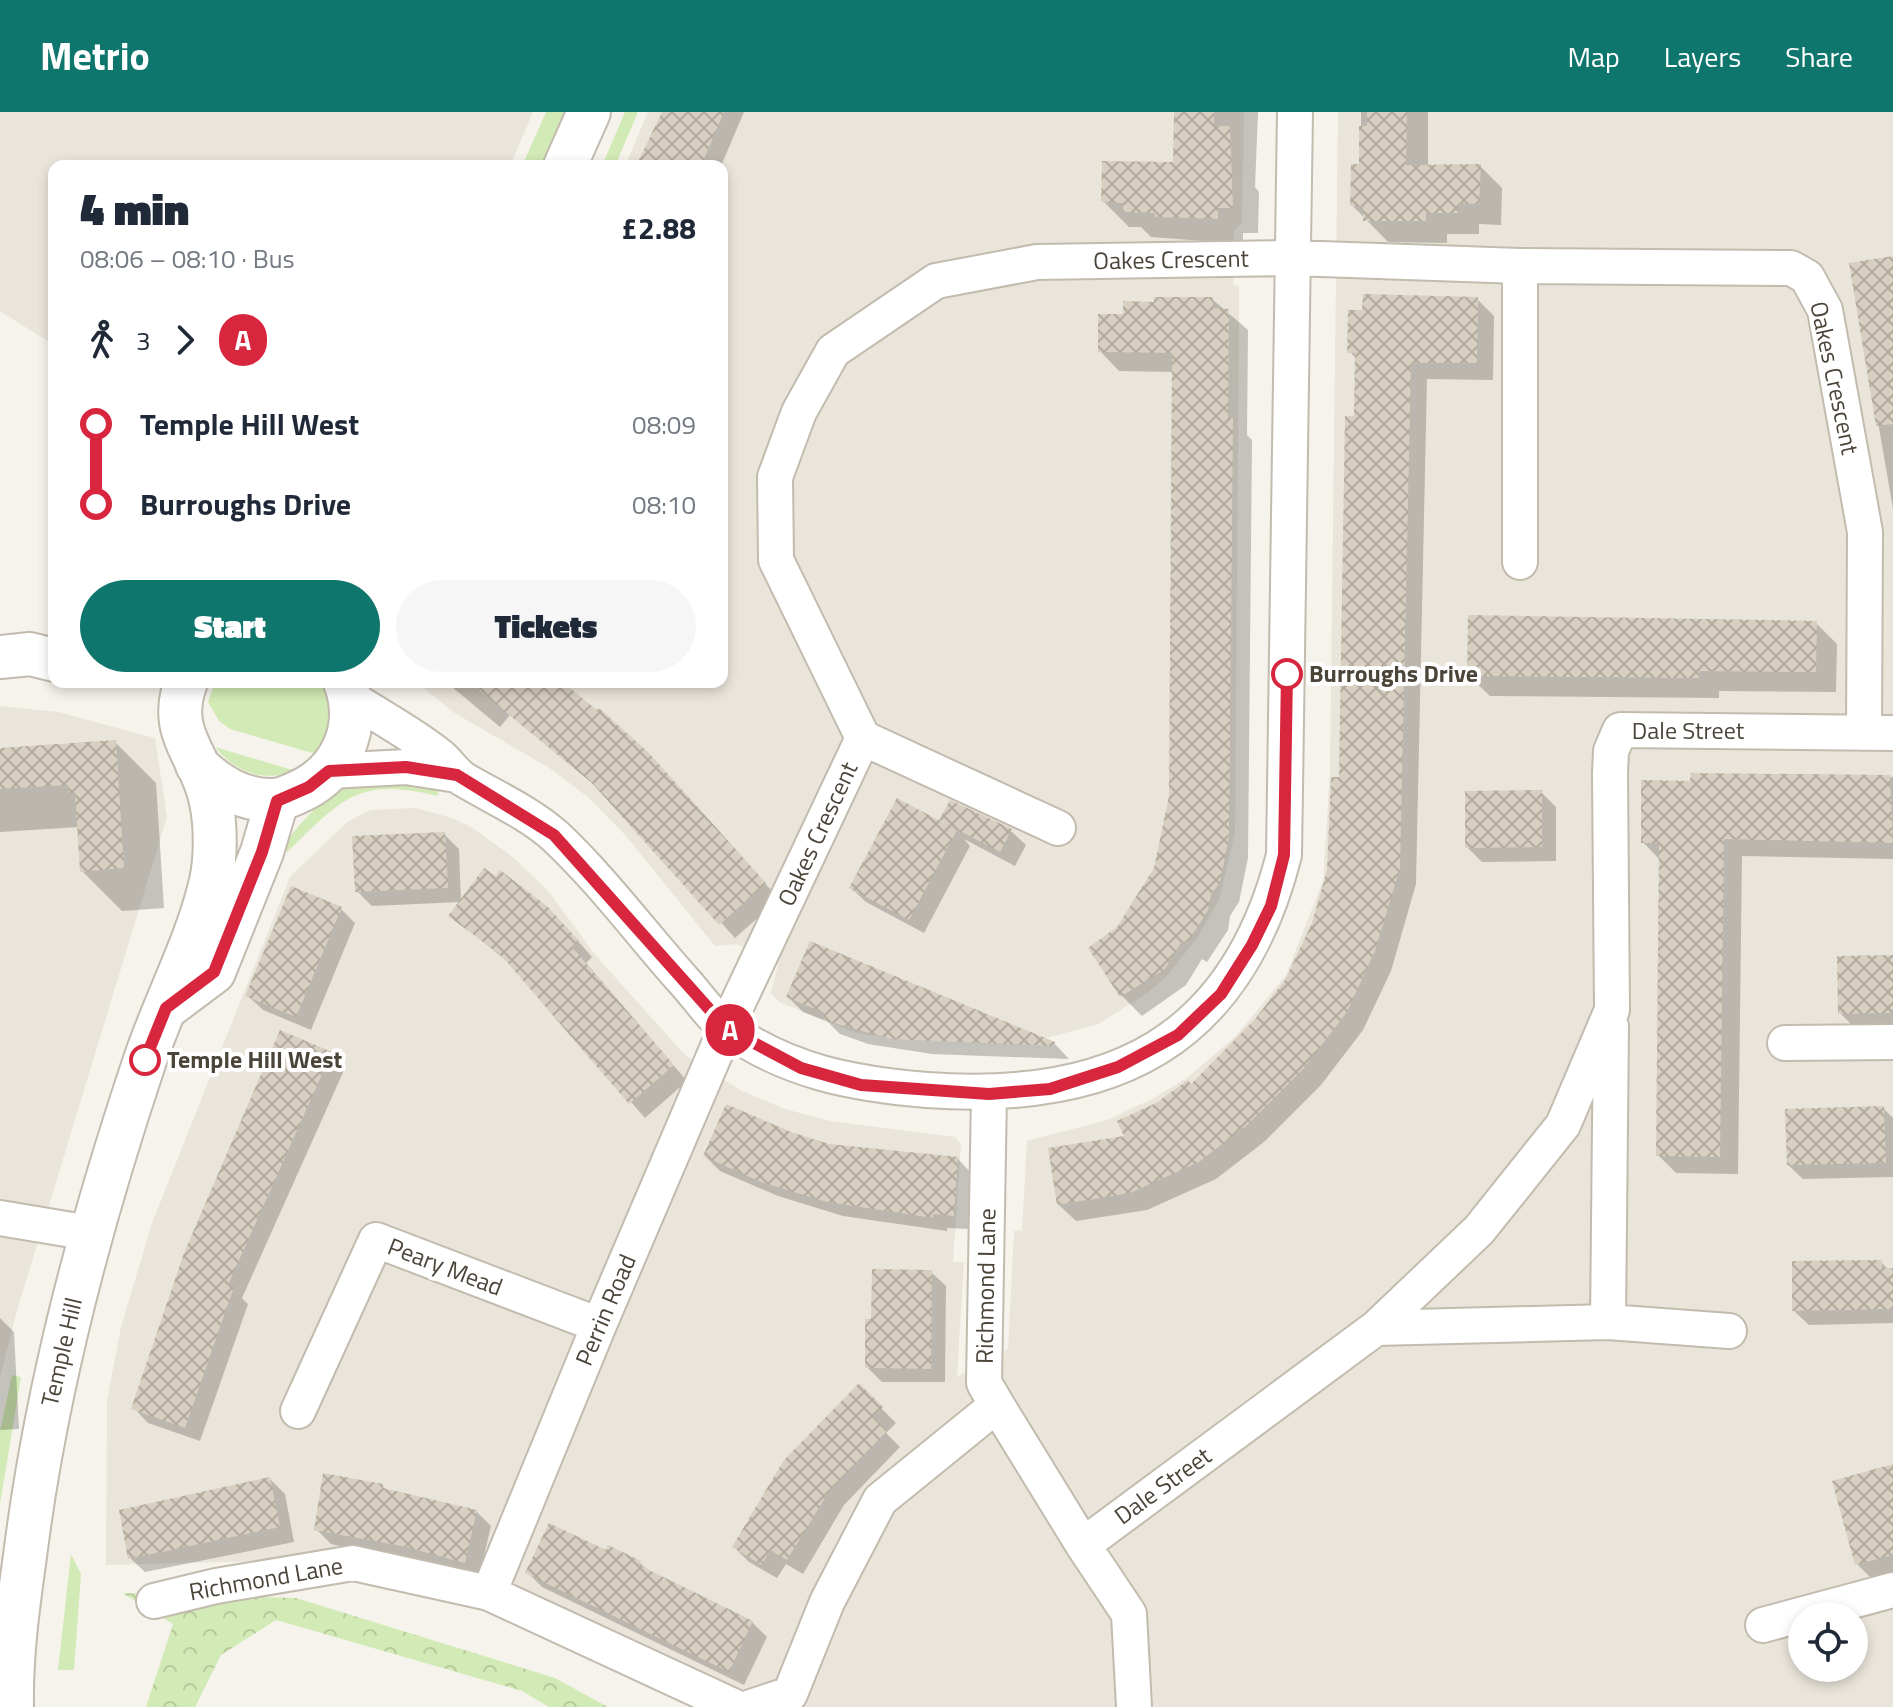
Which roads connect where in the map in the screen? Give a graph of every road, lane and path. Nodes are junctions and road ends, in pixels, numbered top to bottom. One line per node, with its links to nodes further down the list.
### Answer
1 (589, 112): 3 (street)
2 (1295, 112): 4 (street)
3 (568, 160)
4 (1293, 258): 5 (street, Oakes Crescent); 12 (street, Oakes Crescent); 23 (street)
5 (1520, 266): 6 (street); 11 (street, Oakes Crescent)
6 (1520, 562)
7 (0, 657): 8 (street)
8 (48, 658)
9 (173, 688): 13 (street, Temple Hill)
10 (348, 690): 14 (street); 15 (street)
11 (1878, 733): 19 (street, Dale Street)
12 (863, 738): 17 (street); 20 (street, Oakes Crescent)
13 (197, 765): 16 (street, Temple Hill); 18 (street, Temple Hill)
14 (329, 771): 15 (street); 16 (street)
15 (457, 775): 20 (street)
16 (277, 801): 18 (street)
17 (1058, 828)
18 (166, 1008): 25 (street, Temple Hill)
19 (1612, 1010): 26 (street, Dale Street); 28 (street, Dale Street)
20 (726, 1028): 23 (street); 27 (street, Perrin Road)
21 (1893, 1042): 22 (street)
22 (1785, 1043)
23 (989, 1094): 30 (street, Richmond Lane)
24 (0, 1218): 25 (street)
25 (90, 1233): 37 (street, Temple Hill)
26 (1608, 1322): 28 (street); 29 (street)
27 (599, 1325): 31 (street, Peary Mead); 34 (street, Perrin Road)
28 (1376, 1328): 32 (street, Dale Street)
29 (1729, 1331)
30 (997, 1405): 32 (street); 39 (street)
31 (298, 1411)
32 (1083, 1545): 40 (street)
33 (1893, 1590): 36 (street)
34 (489, 1593): 35 (street, Richmond Lane); 38 (street, Richmond Lane)
35 (154, 1601)
36 (1763, 1625)
37 (12, 1707)
38 (735, 1707)
39 (751, 1707)
40 (1134, 1707)

